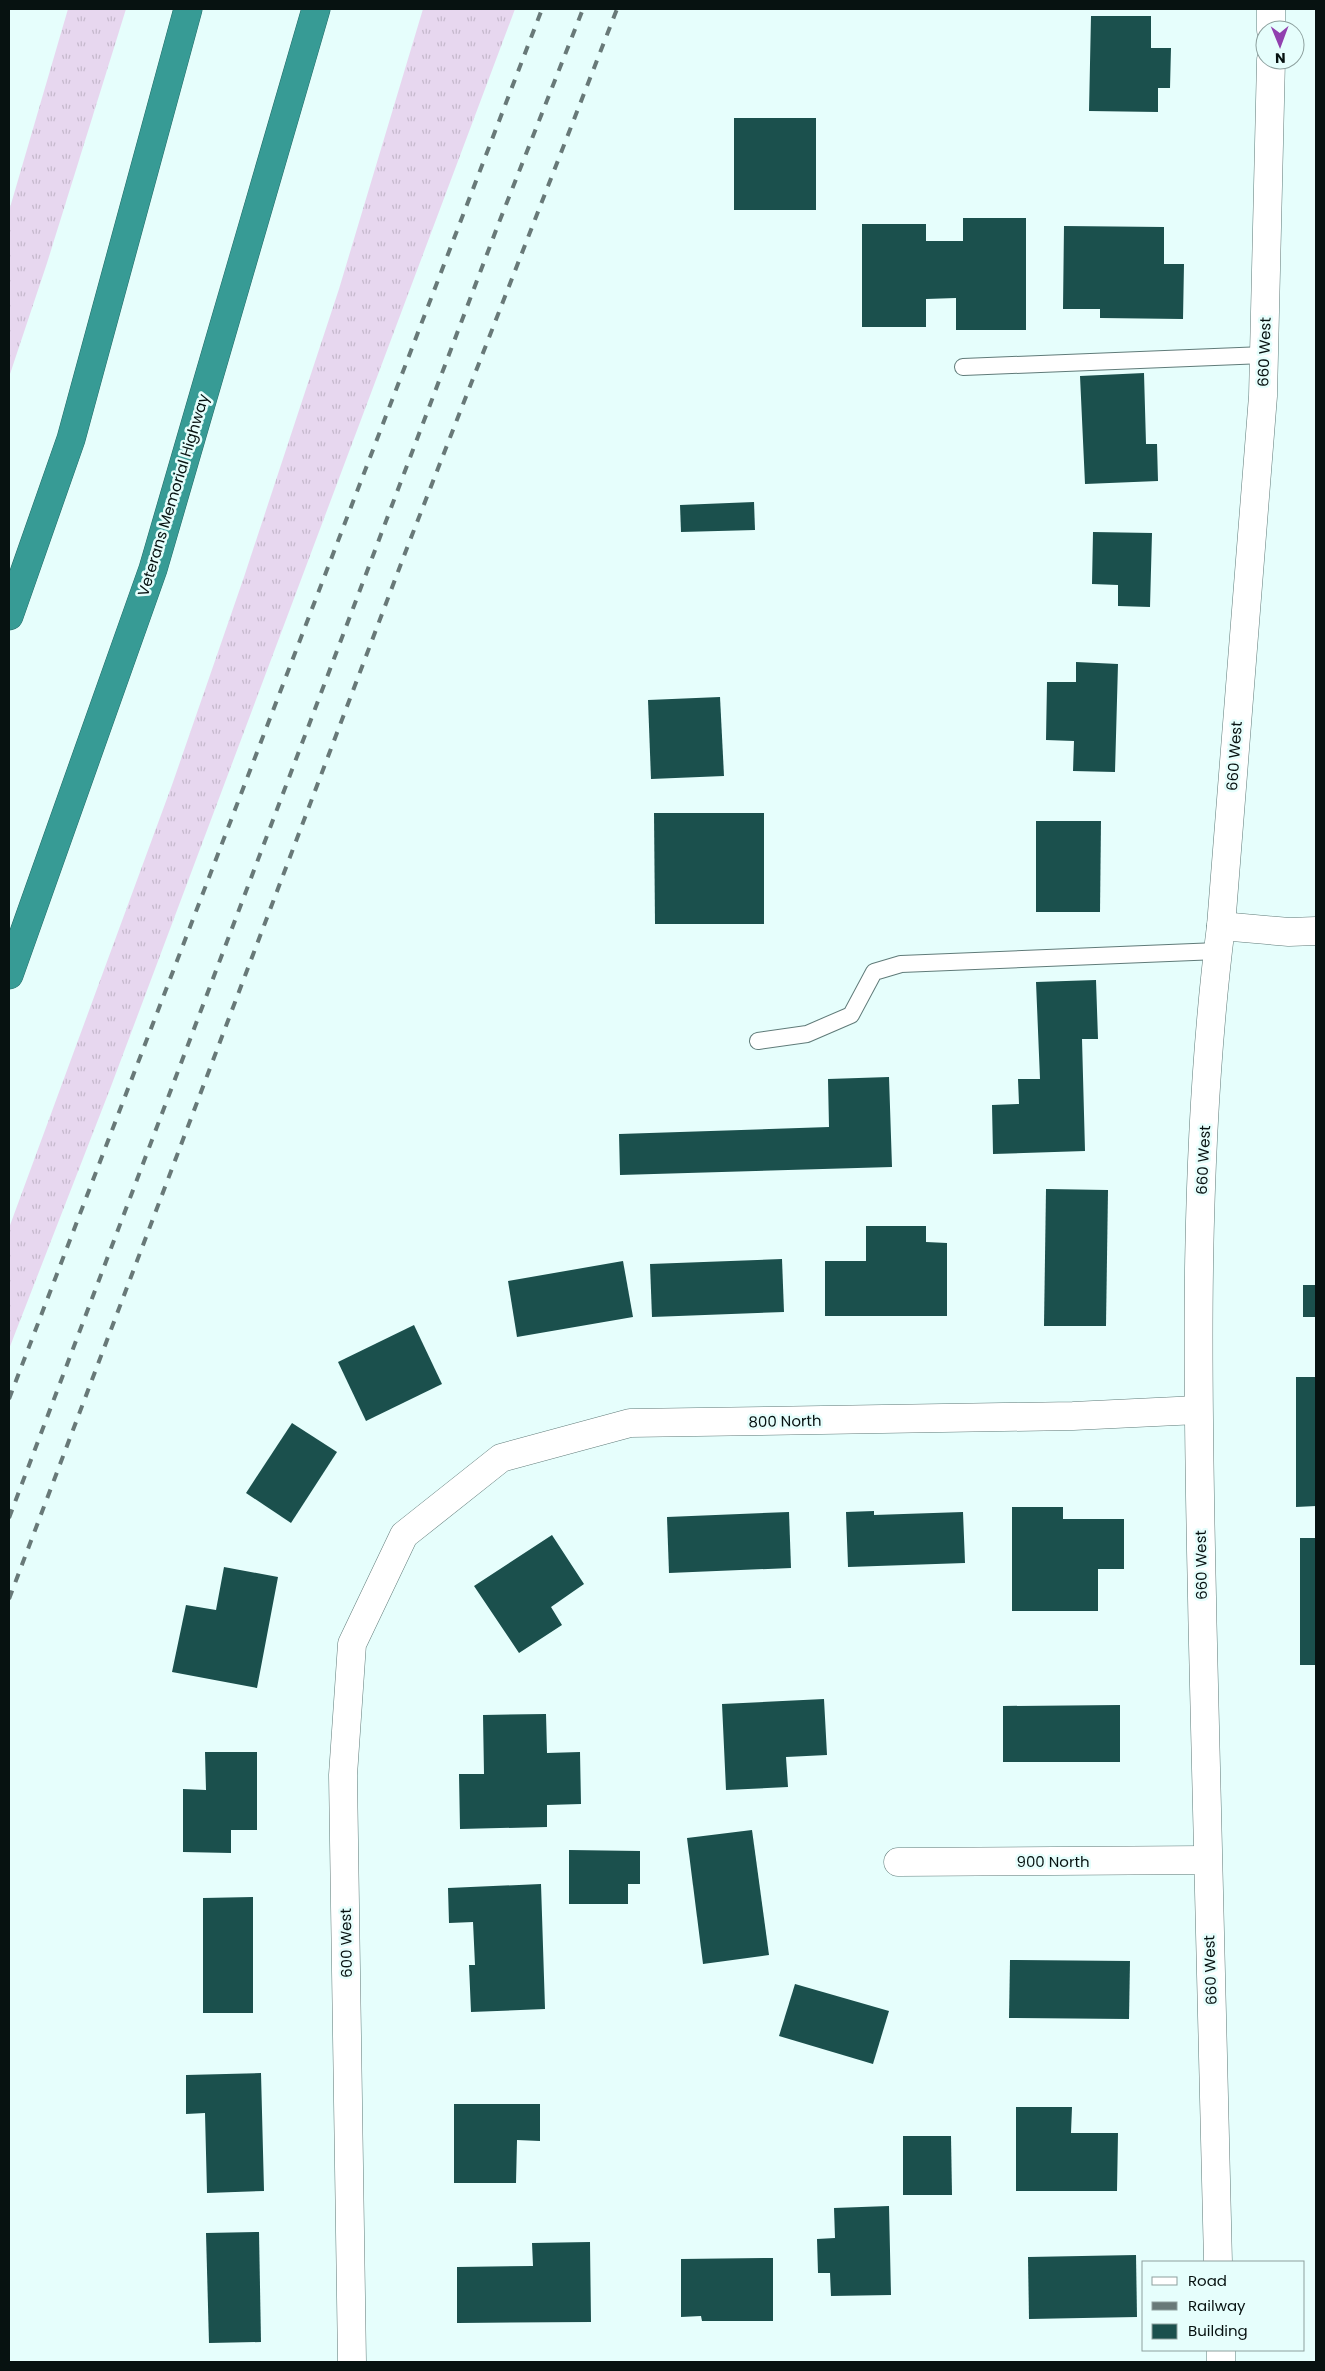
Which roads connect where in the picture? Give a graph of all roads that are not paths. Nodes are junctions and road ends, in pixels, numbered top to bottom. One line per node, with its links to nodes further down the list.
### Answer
1 (188, 9): 6 (highway)
2 (316, 9): 9 (highway, Veterans Memorial Highway)
3 (1271, 70): 4 (street, 660 West)
4 (1264, 355): 5 (lane); 8 (street, 660 West)
5 (963, 367)
6 (9, 616)
7 (1316, 931): 8 (street)
8 (1220, 938): 10 (lane); 11 (street, 660 West)
9 (9, 975)
10 (758, 1041)
11 (1198, 1410): 12 (street, 800 North); 13 (street, 660 West)
12 (404, 1535): 16 (street, 600 West)
13 (1207, 1860): 14 (street, 900 North); 15 (street, 660 West)
14 (898, 1862)
15 (1218, 2261)
16 (352, 2362)

